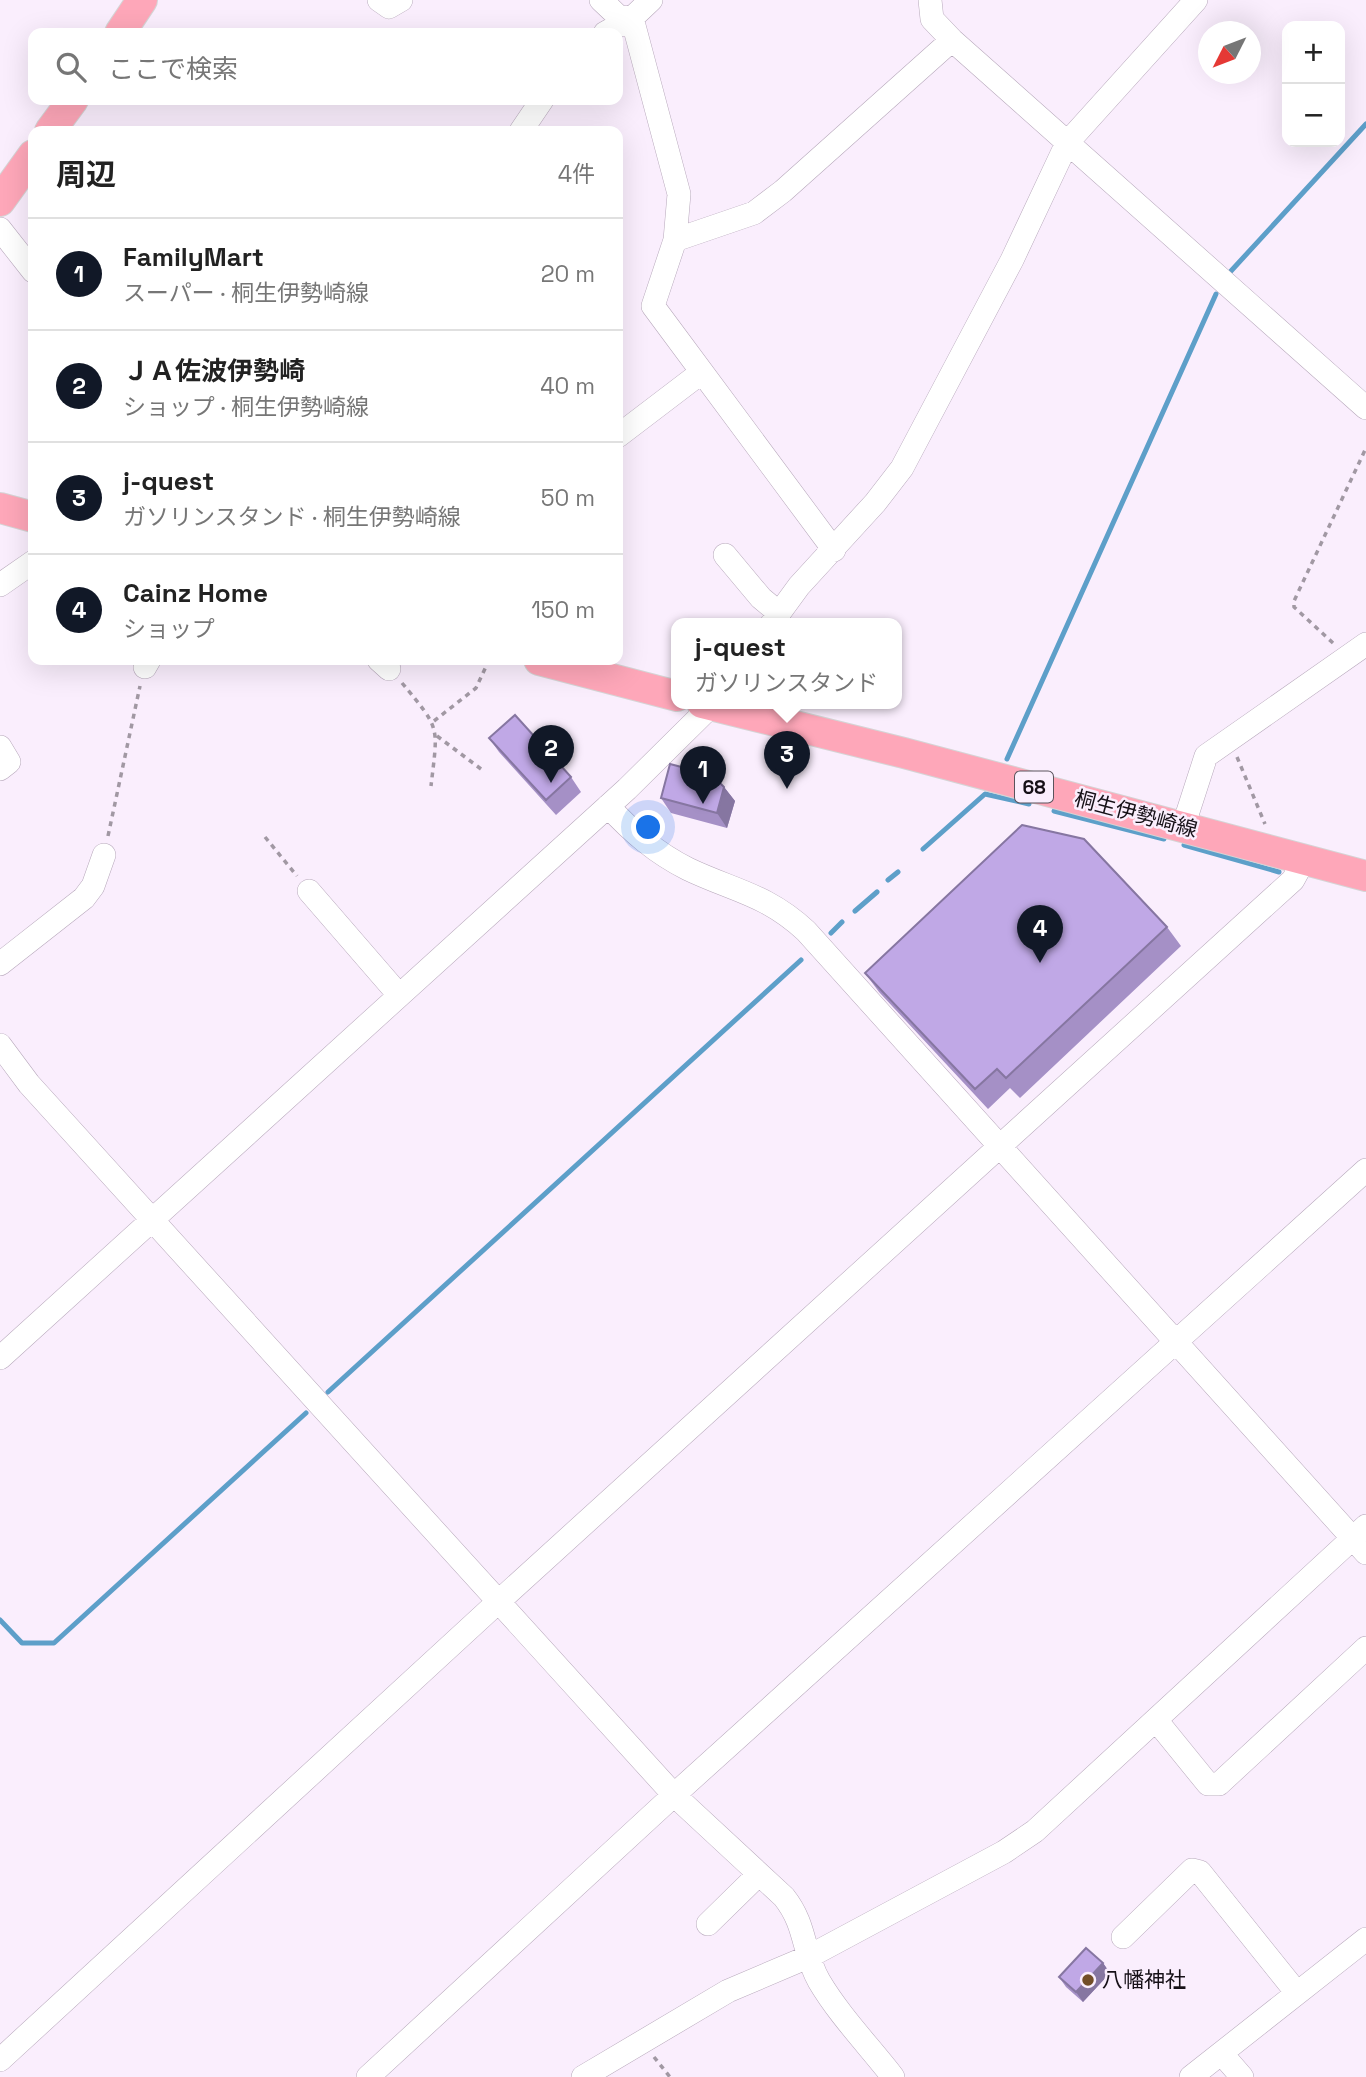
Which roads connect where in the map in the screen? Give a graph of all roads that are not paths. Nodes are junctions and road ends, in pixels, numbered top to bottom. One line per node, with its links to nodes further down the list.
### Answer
1 (142, 0): 9 (main road)
2 (379, 0): 3 (street)
3 (401, 0)
4 (601, 0): 8 (street)
5 (651, 0): 8 (street)
6 (930, 0): 11 (street)
7 (1196, 0): 16 (street)
8 (632, 18): 10 (street); 20 (street)
9 (123, 28)
10 (614, 28)
11 (952, 40): 16 (street); 20 (street)
12 (69, 105): 14 (main road)
13 (538, 105): 15 (street)
14 (54, 126)
15 (524, 126)
16 (1067, 143): 23 (street); 27 (street)
17 (28, 162): 18 (main road)
18 (0, 201)
19 (0, 229): 21 (street)
20 (675, 240): 22 (street)
21 (28, 265)
22 (702, 372): 24 (street); 27 (street)
23 (1366, 408)
24 (623, 432)
25 (0, 508): 26 (main road)
26 (28, 516)
27 (834, 550): 31 (street)
28 (725, 555): 31 (street)
29 (28, 565): 30 (street)
30 (0, 585)
31 (776, 618)
32 (1357, 650): 40 (street)
33 (558, 665): 34 (main road)
34 (671, 694)
35 (704, 709): 39 (street)
36 (728, 709): 40 (main road, 桐生伊勢崎線 / 68)
37 (0, 747): 38 (street)
38 (0, 769)
39 (608, 806): 46 (street); 48 (street)
40 (1183, 827): 42 (main road, 桐生伊勢崎線 / 68)
41 (104, 855): 45 (street)
42 (1304, 858): 43 (main road, 桐生伊勢崎線 / 68); 48 (street)
43 (1366, 876)
44 (309, 891): 46 (street)
45 (0, 964)
46 (399, 995): 50 (street)
47 (0, 1045): 50 (street)
48 (1001, 1145): 51 (street); 54 (street)
49 (1366, 1170): 51 (street)
50 (152, 1221): 52 (street); 54 (street)
51 (1175, 1341): 53 (street); 57 (street)
52 (0, 1358)
53 (1362, 1539): 56 (street)
54 (498, 1602): 57 (street); 66 (street)
55 (1366, 1648): 56 (street)
56 (1156, 1720): 63 (street)
57 (674, 1795): 58 (street); 67 (street)
58 (759, 1874): 60 (street); 63 (street)
59 (1203, 1901): 64 (street)
60 (708, 1924)
61 (1124, 1937): 64 (street)
62 (1366, 1939): 64 (street)
63 (808, 1957): 68 (street); 69 (street)
64 (1291, 1998): 65 (street)
65 (1222, 2054): 70 (street); 71 (street)
66 (0, 2060)
67 (368, 2077)
68 (583, 2077)
69 (893, 2077)
70 (1191, 2077)
71 (1242, 2077)

